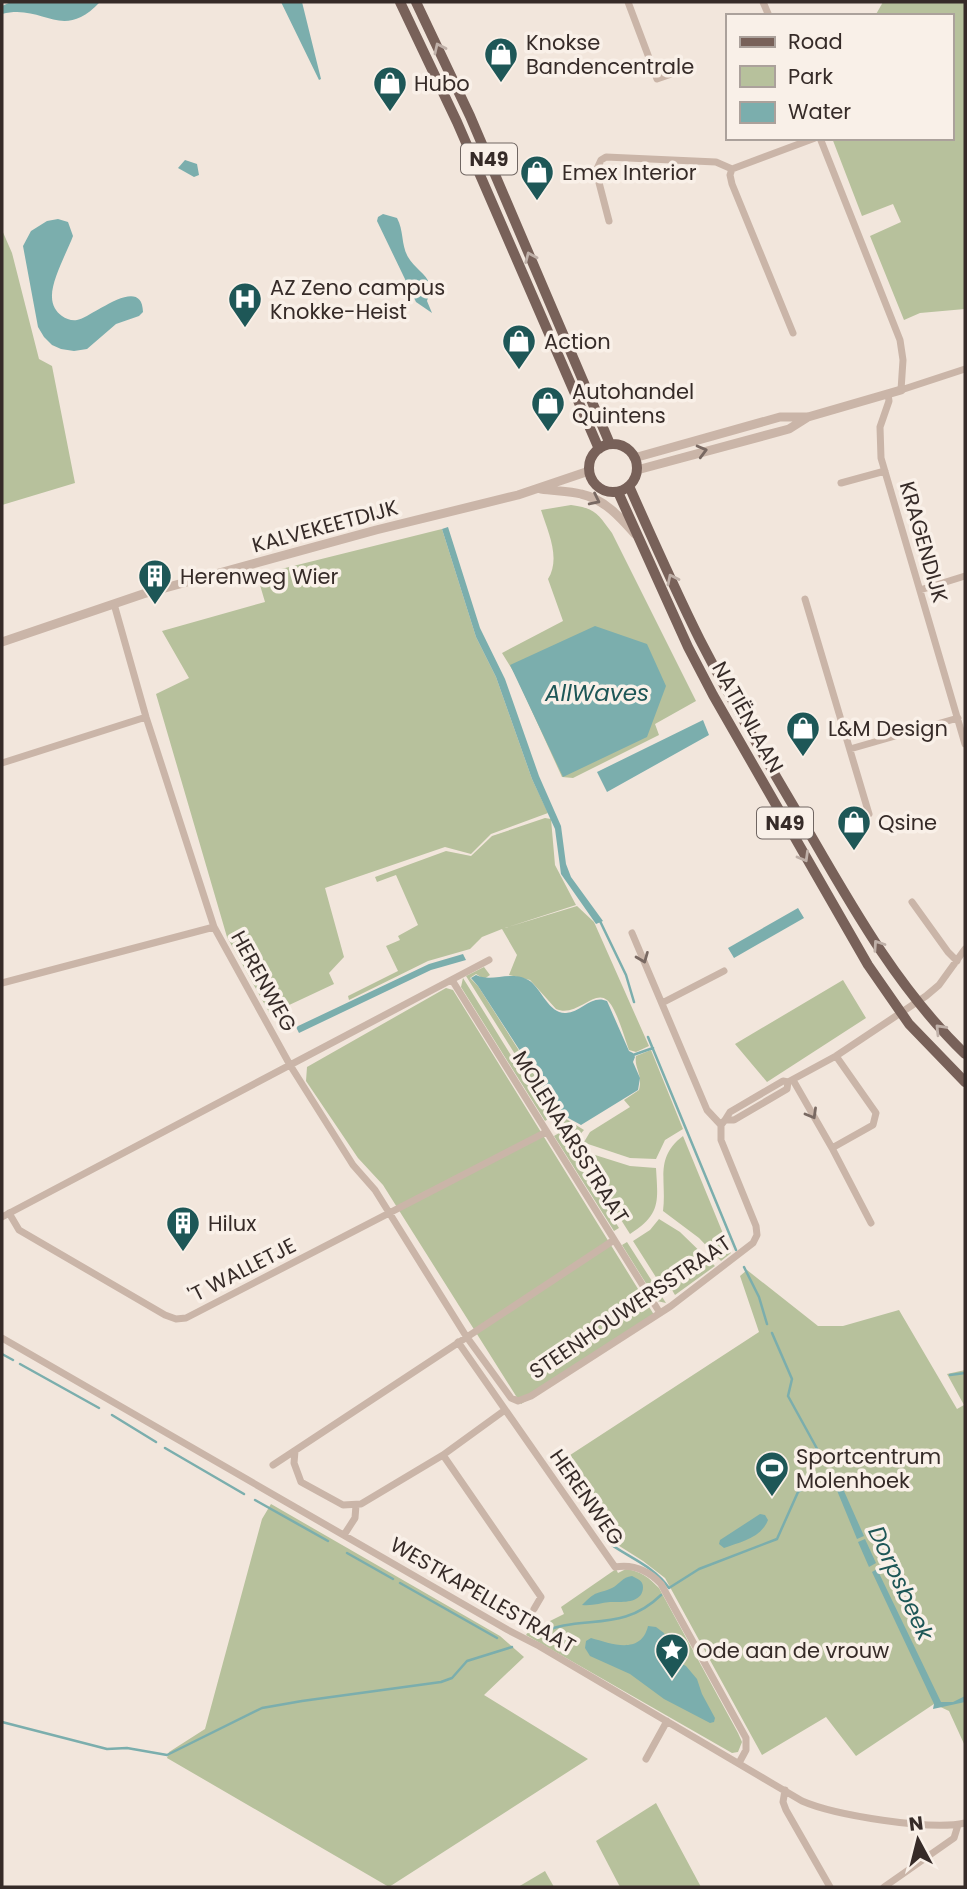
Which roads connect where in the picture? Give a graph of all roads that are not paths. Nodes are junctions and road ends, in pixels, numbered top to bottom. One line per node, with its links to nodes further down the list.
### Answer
1 (400, 2): 15 (main road, N49)
2 (416, 2): 14 (main road, N49, one-way to 2)
3 (628, 2): 4 (street)
4 (680, 71)
5 (813, 140): 7 (street)
6 (819, 140): 11 (street)
7 (733, 169): 8 (street); 9 (street)
8 (609, 221)
9 (793, 333)
10 (965, 369): 11 (street)
11 (901, 390): 12 (street)
12 (888, 394): 13 (street); 19 (street, KRAGENDIJK)
13 (808, 417): 16 (street); 17 (street, one-way to 13)
14 (610, 444): 15 (main road); 16 (main road)
15 (599, 449): 18 (main road)
16 (634, 458): 17 (main road)
17 (637, 470): 21 (main road)
18 (589, 471): 22 (street, KALVEKEETDIJK); 23 (main road)
19 (885, 471): 20 (street, KRAGENDIJK); 26 (street, KRAGENDIJK)
20 (841, 483)
21 (629, 486): 23 (main road); 45 (main road, NATIËNLAAN / N49, one-way to 21)
22 (540, 489): 24 (street, KALVEKEETDIJK, one-way to 24); 28 (street, KALVEKEETDIJK)
23 (618, 492): 24 (main road, NATIËNLAAN / N49)
24 (638, 537): 47 (main road, NATIËNLAAN / N49, one-way to 47)
25 (965, 576): 26 (street)
26 (920, 590): 31 (street, KRAGENDIJK)
27 (805, 599): 33 (street)
28 (114, 604): 29 (street, KALVEKEETDIJK); 30 (street, HERENWEG)
29 (2, 642)
30 (146, 717): 34 (street); 37 (street, HERENWEG)
31 (958, 718): 32 (street, KRAGENDIJK); 33 (street)
32 (965, 744)
33 (850, 749): 35 (street)
34 (2, 763)
35 (869, 814)
36 (912, 902): 41 (street)
37 (214, 927): 44 (street); 50 (street, HERENWEG)
38 (632, 933): 46 (street, one-way to 46)
39 (965, 949): 41 (street)
40 (489, 960): 43 (street)
41 (957, 961): 45 (street)
42 (724, 971): 46 (street)
43 (452, 980): 50 (street); 54 (street, MOLENAARSSTRAAT)
44 (2, 983)
45 (917, 1001): 47 (street); 48 (main road, NATIËNLAAN / N49, one-way to 45)
46 (662, 1003): 53 (street)
47 (900, 1013): 49 (street); 52 (main road, NATIËNLAAN / N49)
48 (965, 1054)
49 (836, 1055): 51 (street); 55 (street)
50 (290, 1065): 56 (street, HERENWEG); 57 (street, 'T WALLETJE)
51 (791, 1081): 53 (street); 55 (street, one-way to 55)
52 (965, 1082)
53 (723, 1122): 60 (street, STEENHOUWERSSTRAAT)
54 (546, 1132): 56 (street); 59 (street, MOLENAARSSTRAAT)
55 (832, 1148): 58 (street)
56 (390, 1213): 57 (street, 'T WALLETJE); 61 (street, HERENWEG)
57 (6, 1215)
58 (871, 1223)
59 (614, 1240): 60 (street, MOLENAARSSTRAAT); 61 (street)
60 (660, 1313): 64 (street, STEENHOUWERSSTRAAT)
61 (466, 1336): 63 (street); 64 (street, HERENWEG)
62 (2, 1338): 70 (street, WESTKAPELLESTRAAT)
63 (458, 1342): 65 (street, HERENWEG); 66 (street)
64 (518, 1401)
65 (505, 1410): 67 (street); 74 (street, HERENWEG)
66 (295, 1451): 68 (street); 69 (street)
67 (443, 1455): 69 (street); 71 (street)
68 (273, 1465)
69 (356, 1505): 70 (street)
70 (344, 1535): 72 (street, WESTKAPELLESTRAAT)
71 (534, 1609)
72 (667, 1721): 73 (street); 74 (street, WESTKAPELLESTRAAT)
73 (646, 1759)
74 (739, 1763): 75 (street, WESTKAPELLESTRAAT)
75 (785, 1790): 76 (street, WESTKAPELLESTRAAT); 77 (street)
76 (962, 1824): 78 (street)
77 (830, 1887)
78 (884, 1887)

